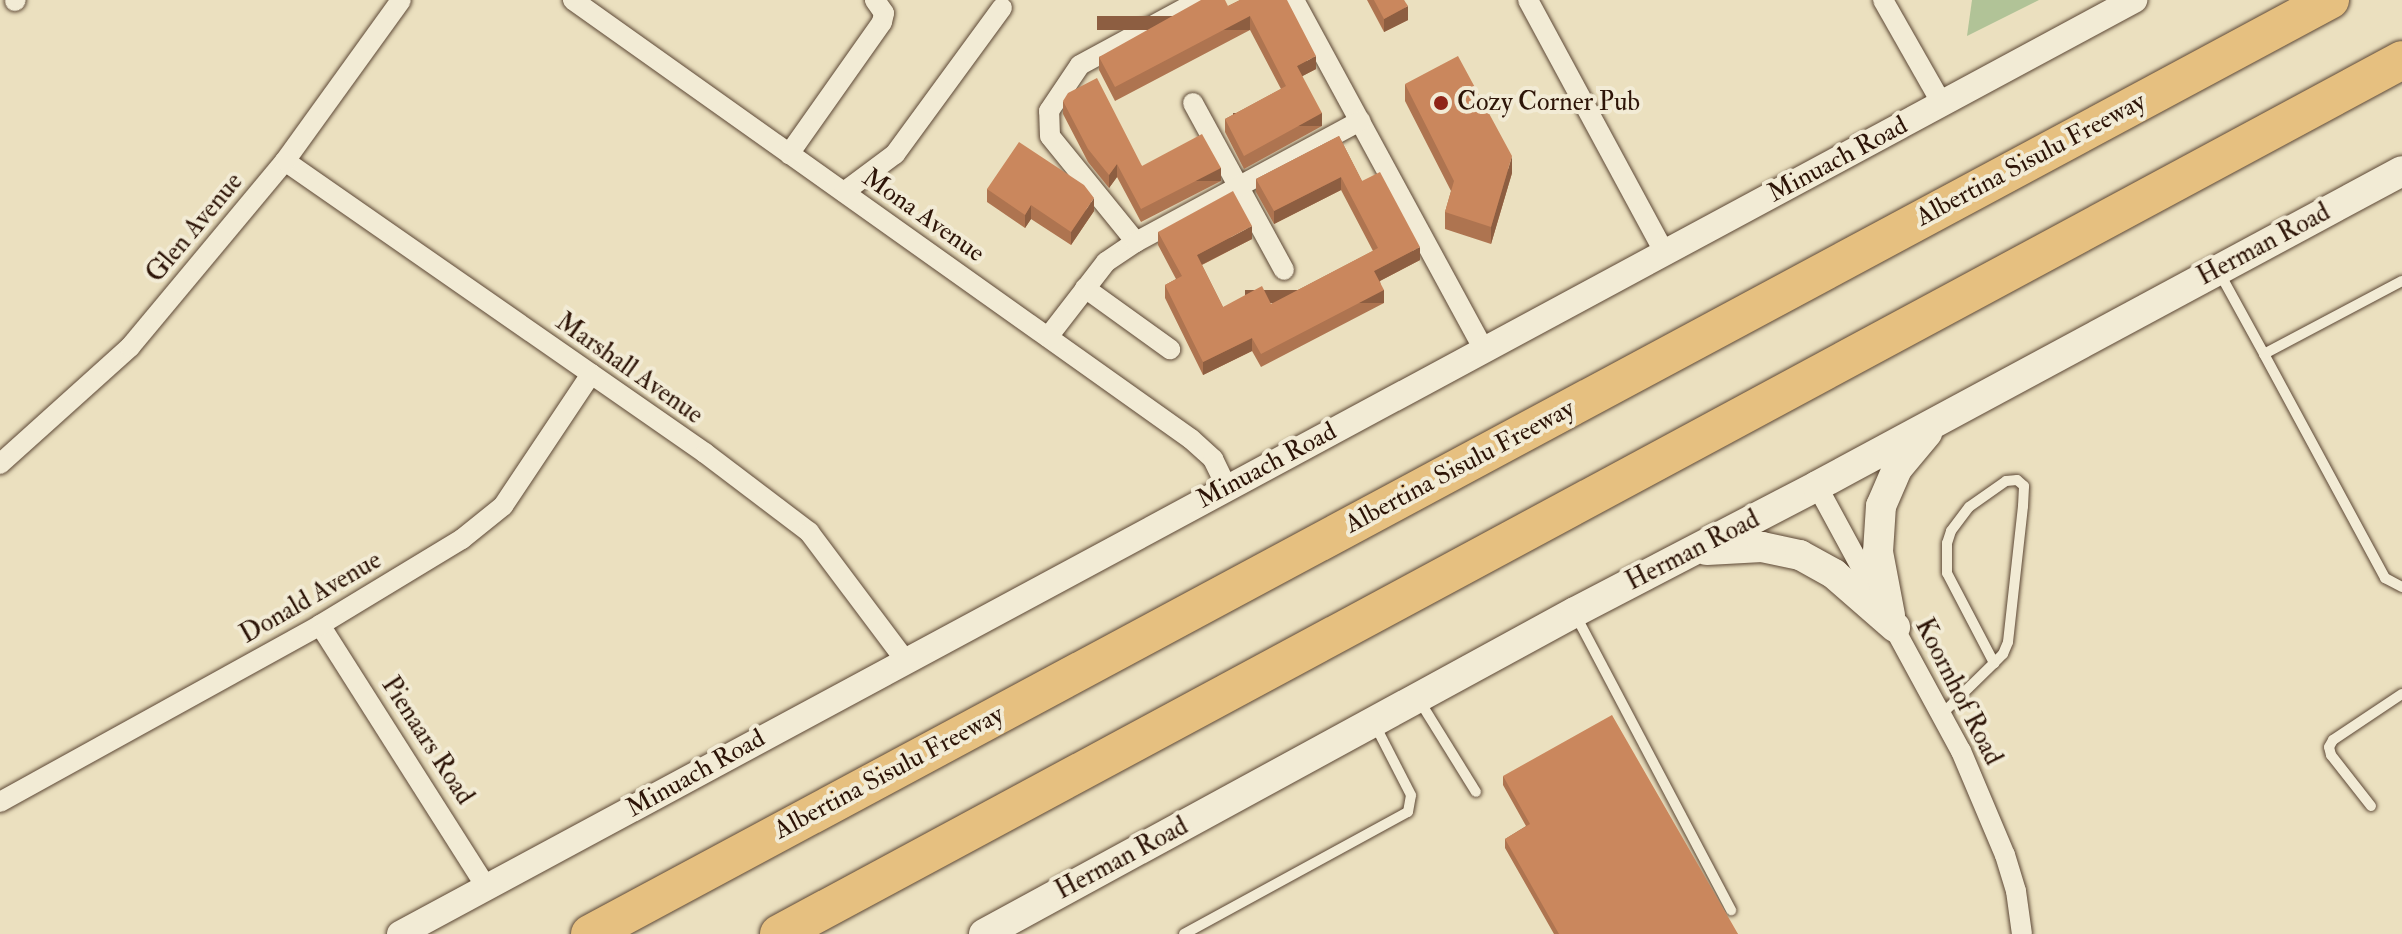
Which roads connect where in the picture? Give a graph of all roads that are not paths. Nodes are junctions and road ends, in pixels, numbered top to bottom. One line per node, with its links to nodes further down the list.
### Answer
1 (401, 0): 16 (street, Glen Avenue)
2 (573, 0): 15 (street, Mona Avenue)
3 (875, 0): 15 (street)
4 (1200, 0): 20 (street)
5 (1294, 0): 14 (street)
6 (1528, 0): 21 (street)
7 (1883, 0): 13 (street)
8 (2134, 0): 13 (street, Minuach Road)
9 (2330, 0): 52 (highway, Albertina Sisulu Freeway)
10 (1002, 8): 19 (street)
11 (2402, 60): 53 (highway)
12 (1193, 103): 18 (street)
13 (1942, 104): 21 (street, Minuach Road)
14 (1360, 121): 18 (street); 28 (street)
15 (789, 154): 19 (street, Mona Avenue)
16 (285, 161): 30 (street, Marshall Avenue); 32 (street, Glen Avenue)
17 (2402, 171): 23 (main road, Herman Road)
18 (1239, 186): 20 (street); 22 (street)
19 (844, 192): 26 (street, Mona Avenue)
20 (1136, 242): 25 (street)
21 (1665, 253): 28 (street, Minuach Road)
22 (1284, 270)
23 (2218, 270): 29 (lane); 31 (main road, Herman Road)
24 (2402, 281): 29 (lane)
25 (1085, 288): 26 (street); 27 (street)
26 (1048, 337): 34 (street, Mona Avenue)
27 (1170, 349)
28 (1484, 350): 34 (street, Minuach Road)
29 (2264, 354): 36 (lane)
30 (591, 374): 39 (street, Donald Avenue); 40 (street, Marshall Avenue)
31 (1939, 420): 33 (main road, Herman Road); 38 (main road)
32 (4, 454)
33 (1817, 486): 35 (main road, Herman Road); 38 (street, Koornhof Road)
34 (1227, 488): 40 (street, Minuach Road)
35 (1694, 552): 37 (main road, Herman Road); 38 (main road)
36 (2402, 587)
37 (1575, 612): 43 (main road, Herman Road); 50 (lane)
38 (1893, 621): 44 (street, Koornhof Road)
39 (320, 625): 47 (street, Donald Avenue); 49 (street, Pienaars Road)
40 (905, 660): 49 (street, Minuach Road)
41 (1994, 663): 41 (lane); 44 (lane)
42 (2402, 694): 48 (lane)
43 (1418, 699): 45 (main road, Herman Road); 46 (lane)
44 (1942, 714): 56 (street, Koornhof Road)
45 (1374, 723): 54 (main road, Herman Road); 55 (lane)
46 (1476, 792)
47 (0, 802)
48 (2371, 806)
49 (487, 888): 51 (street, Minuach Road)
50 (1731, 910)
51 (400, 934)
52 (590, 934)
53 (779, 934)
54 (984, 934)
55 (1184, 934)
56 (2022, 934)

